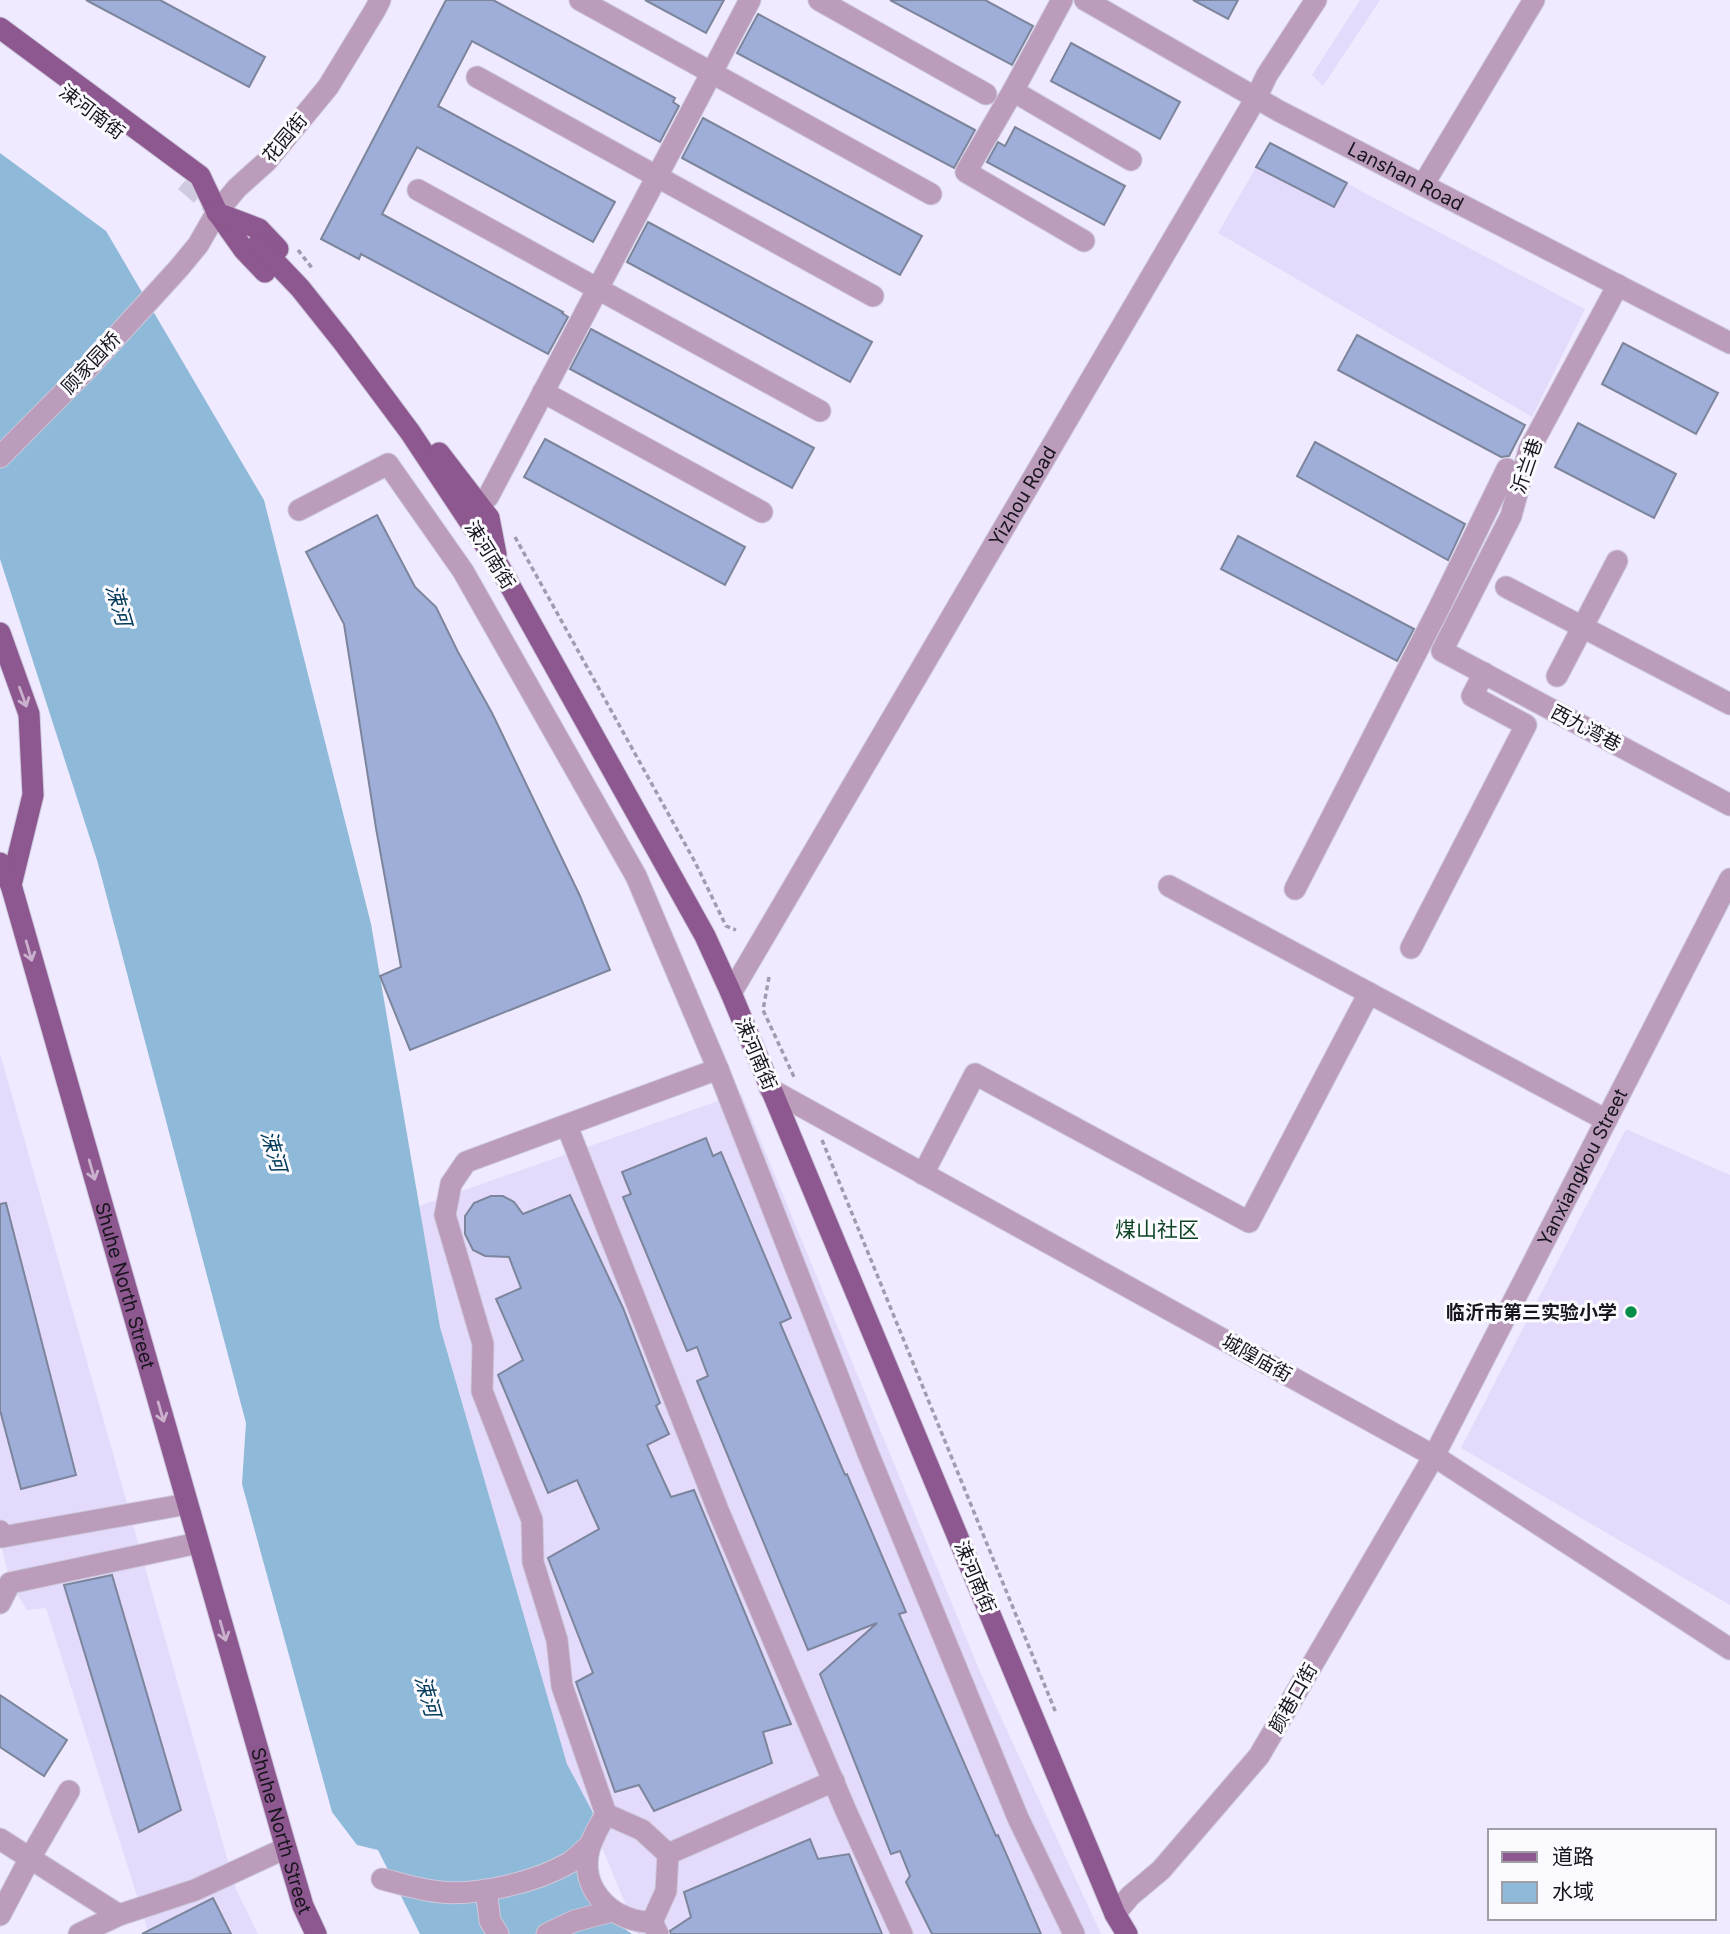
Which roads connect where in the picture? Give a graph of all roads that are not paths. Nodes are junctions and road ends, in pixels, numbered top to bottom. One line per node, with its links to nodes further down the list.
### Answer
1 (380, 0): 22 (street, 花园街)
2 (580, 0): 11 (street)
3 (750, 0): 11 (street)
4 (819, 0): 14 (street)
5 (1062, 0): 13 (street)
6 (1085, 0): 15 (street, Lanshan Road)
7 (1316, 0): 15 (street, Yizhou Road)
8 (1534, 0): 19 (street)
9 (0, 28): 22 (main road)
10 (0, 43): 18 (main road, 涑河南街)
11 (711, 74): 17 (street); 21 (street)
12 (477, 77): 17 (street)
13 (1013, 92): 16 (street); 23 (street)
14 (986, 94)
15 (1256, 98): 19 (street, Lanshan Road); 55 (street, Yizhou Road)
16 (1131, 160)
17 (656, 177): 27 (street); 28 (street)
18 (185, 181)
19 (1423, 185): 26 (street, Lanshan Road)
20 (418, 190): 27 (street)
21 (931, 194)
22 (216, 212): 25 (street, 花园街); 38 (main road)
23 (1084, 241)
24 (258, 244): 38 (main road, 涑河南街)
25 (180, 268): 32 (street, 顾家园桥)
26 (1618, 285): 29 (street, Lanshan Road); 41 (street, 沂兰巷)
27 (597, 289): 30 (street); 31 (street)
28 (873, 296)
29 (1730, 343)
30 (543, 392): 34 (street); 36 (street)
31 (821, 411)
32 (0, 457)
33 (1507, 469): 40 (street)
34 (488, 497)
35 (299, 510): 57 (street)
36 (762, 512)
37 (1617, 561): 42 (street)
38 (499, 566): 55 (main road, 涑河南街)
39 (1506, 587): 42 (street)
40 (1439, 608): 41 (street); 53 (street)
41 (1459, 619): 44 (street, 沂兰巷)
42 (1583, 626): 46 (street); 47 (street)
43 (0, 633): 51 (main road, Shuhe North Street, one-way to 51)
44 (1442, 651): 45 (street, 西九湾巷)
45 (1484, 673): 48 (street, 西九湾巷); 54 (street)
46 (1556, 676)
47 (1730, 704)
48 (1730, 805)
49 (0, 863): 51 (main road)
50 (1730, 879): 59 (street, Yanxiangkou Street)
51 (11, 886): 63 (main road, Shuhe North Street, one-way to 63)
52 (1168, 886): 56 (street)
53 (1295, 889)
54 (1411, 948)
55 (731, 993): 58 (main road, 涑河南街)
56 (1369, 993): 59 (street); 61 (street)
57 (718, 1069): 60 (street); 88 (street)
58 (770, 1089): 61 (street, 城隍庙街); 79 (main road, 涑河南街)
59 (1606, 1120): 62 (street, Yanxiangkou Street)
60 (567, 1126): 68 (street); 70 (street)
61 (923, 1174): 62 (street, 城隍庙街)
62 (1434, 1456): 67 (street, 城隍庙街); 79 (street, 颜巷口街)
63 (187, 1504): 64 (street); 65 (main road, Shuhe North Street)
64 (0, 1531)
65 (198, 1543): 66 (street); 73 (main road, Shuhe North Street, one-way to 73)
66 (0, 1603)
67 (1730, 1648)
68 (834, 1781): 74 (street); 87 (street)
69 (69, 1791): 75 (street)
70 (606, 1814): 72 (street); 74 (street)
71 (0, 1839): 75 (street)
72 (590, 1845): 77 (street); 78 (street)
73 (286, 1848): 81 (street); 84 (main road, Shuhe North Street)
74 (667, 1854): 82 (street)
75 (30, 1858): 80 (street); 81 (street)
76 (382, 1879): 77 (street)
77 (486, 1890): 85 (street)
78 (611, 1911): 82 (street); 86 (street)
79 (1115, 1914): 89 (main road, 涑河南街)
80 (0, 1915)
81 (119, 1915): 83 (street)
82 (655, 1928)
83 (79, 1934)
84 (316, 1934)
85 (498, 1934)
86 (547, 1934)
87 (902, 1934)
88 (1074, 1934)
89 (1127, 1934)

